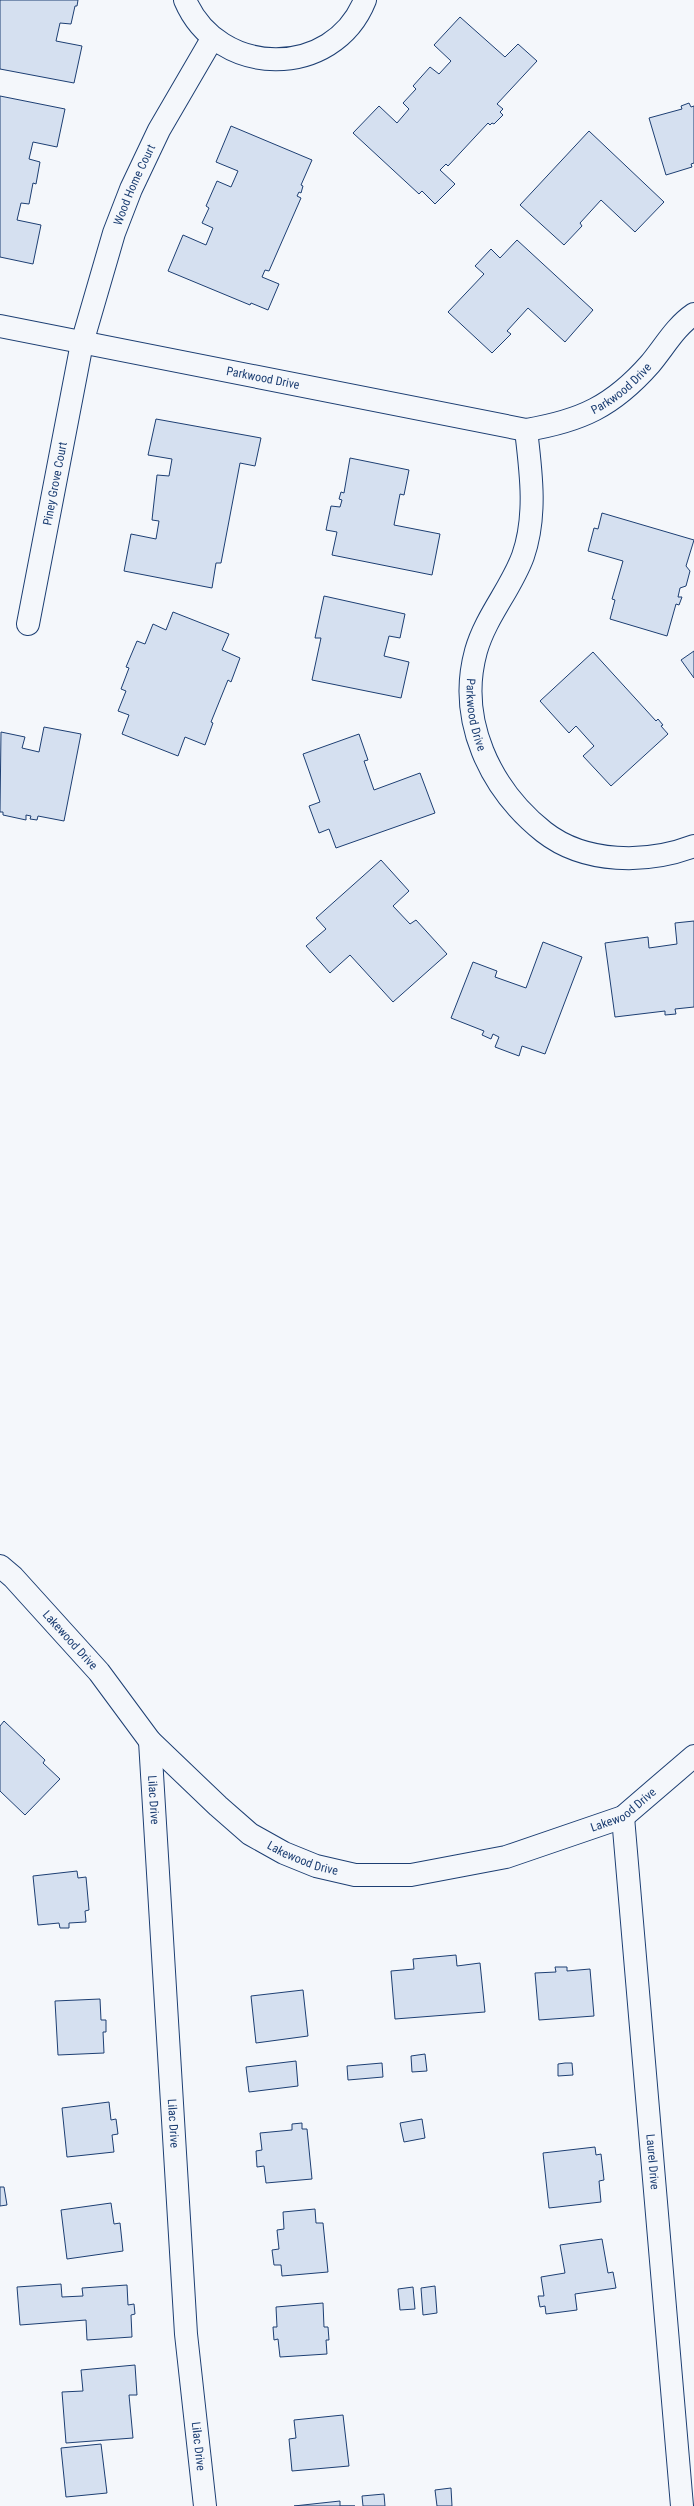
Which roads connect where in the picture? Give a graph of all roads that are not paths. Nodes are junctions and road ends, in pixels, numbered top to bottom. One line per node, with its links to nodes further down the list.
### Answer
1 (185, 0): 3 (street)
2 (365, 0): 3 (street)
3 (212, 39): 6 (street, Wood Home Court)
4 (694, 314): 7 (street, Parkwood Drive)
5 (0, 326): 6 (street, Parkwood Drive)
6 (82, 343): 7 (street, Parkwood Drive); 8 (street, Piney Grove Court)
7 (526, 430): 9 (street, Parkwood Drive)
8 (28, 624)
9 (694, 846)
10 (0, 1566): 11 (street, Lakewood Drive)
11 (150, 1741): 13 (street, Lakewood Drive); 14 (street, Lilac Drive)
12 (694, 1756): 13 (street, Lakewood Drive)
13 (624, 1817): 15 (street, Laurel Drive)
14 (204, 2506)
15 (682, 2506)

